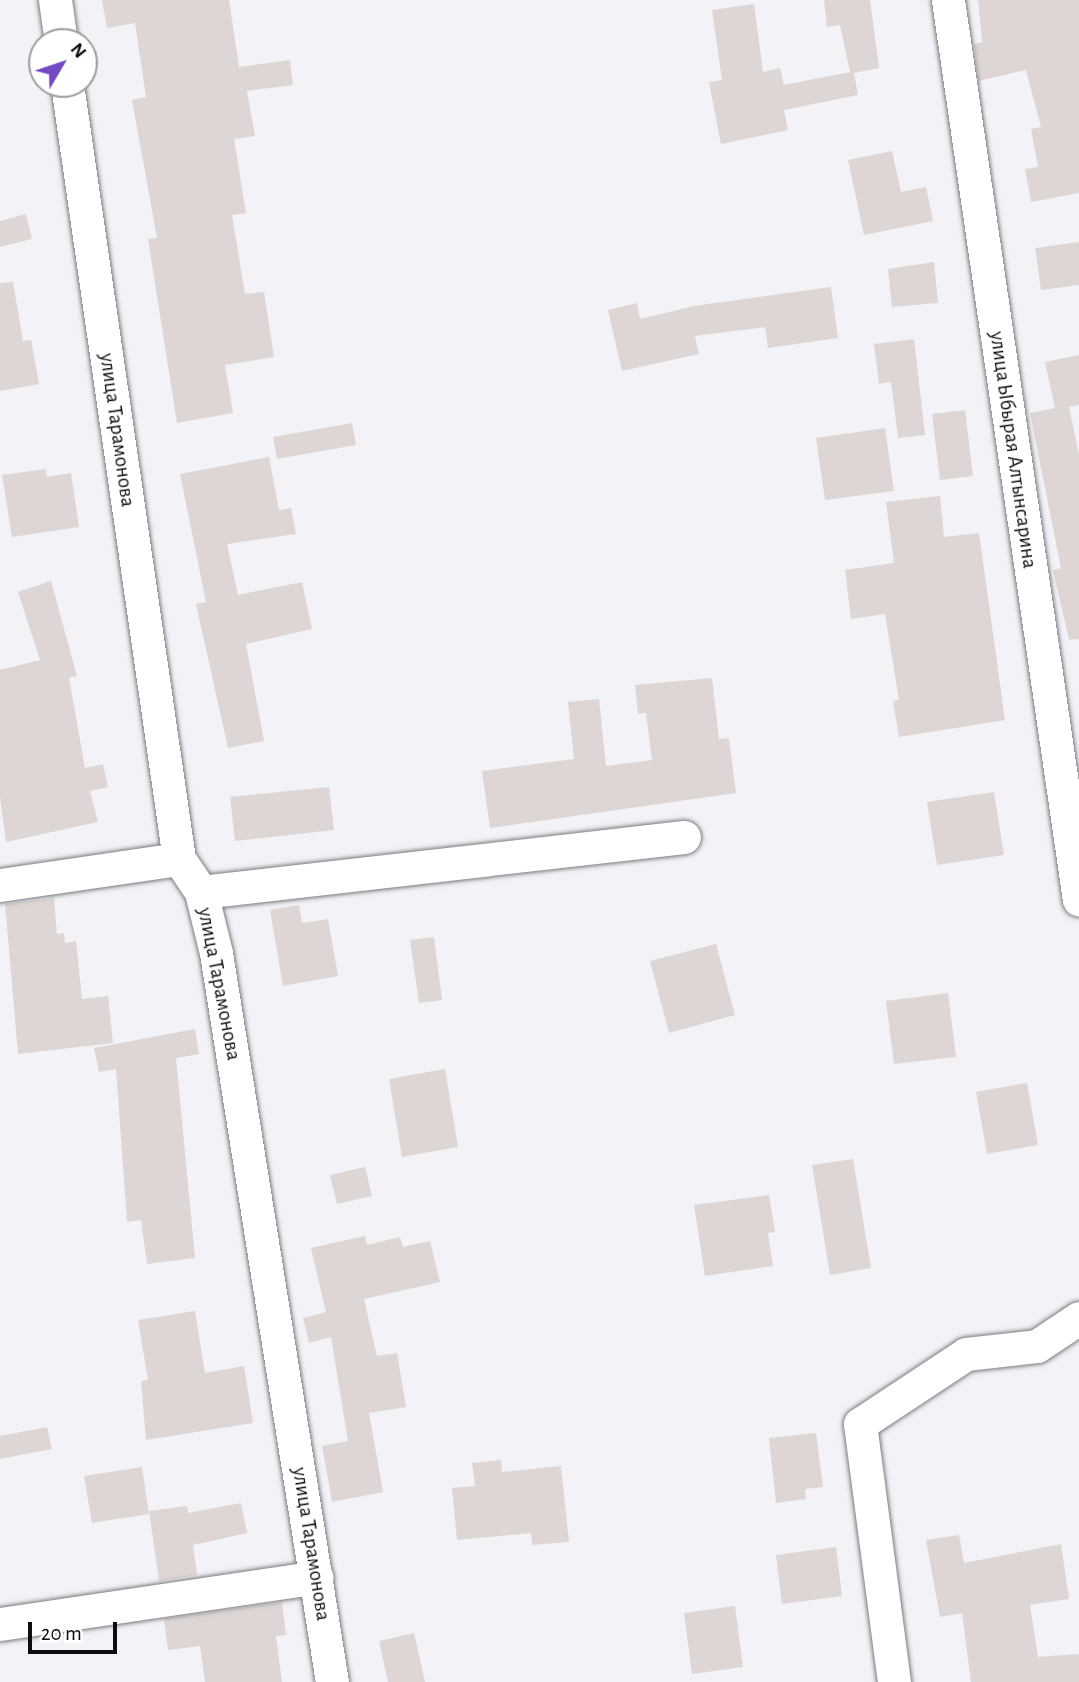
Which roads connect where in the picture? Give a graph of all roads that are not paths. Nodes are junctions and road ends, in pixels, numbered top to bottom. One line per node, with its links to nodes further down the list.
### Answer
1 (55, 0): 3 (street)
2 (948, 0): 9 (street, улица Ыбырая Алтынсарина)
3 (59, 28)
4 (69, 98): 6 (street, улица Тарамонова)
5 (684, 837): 8 (street)
6 (179, 859): 7 (street); 8 (street, улица Тарамонова)
7 (0, 884)
8 (201, 891): 11 (street, улица Тарамонова)
9 (1079, 900)
10 (1079, 1318): 14 (street)
11 (317, 1577): 12 (street); 13 (street, улица Тарамонова)
12 (0, 1623)
13 (332, 1682)
14 (894, 1682)

